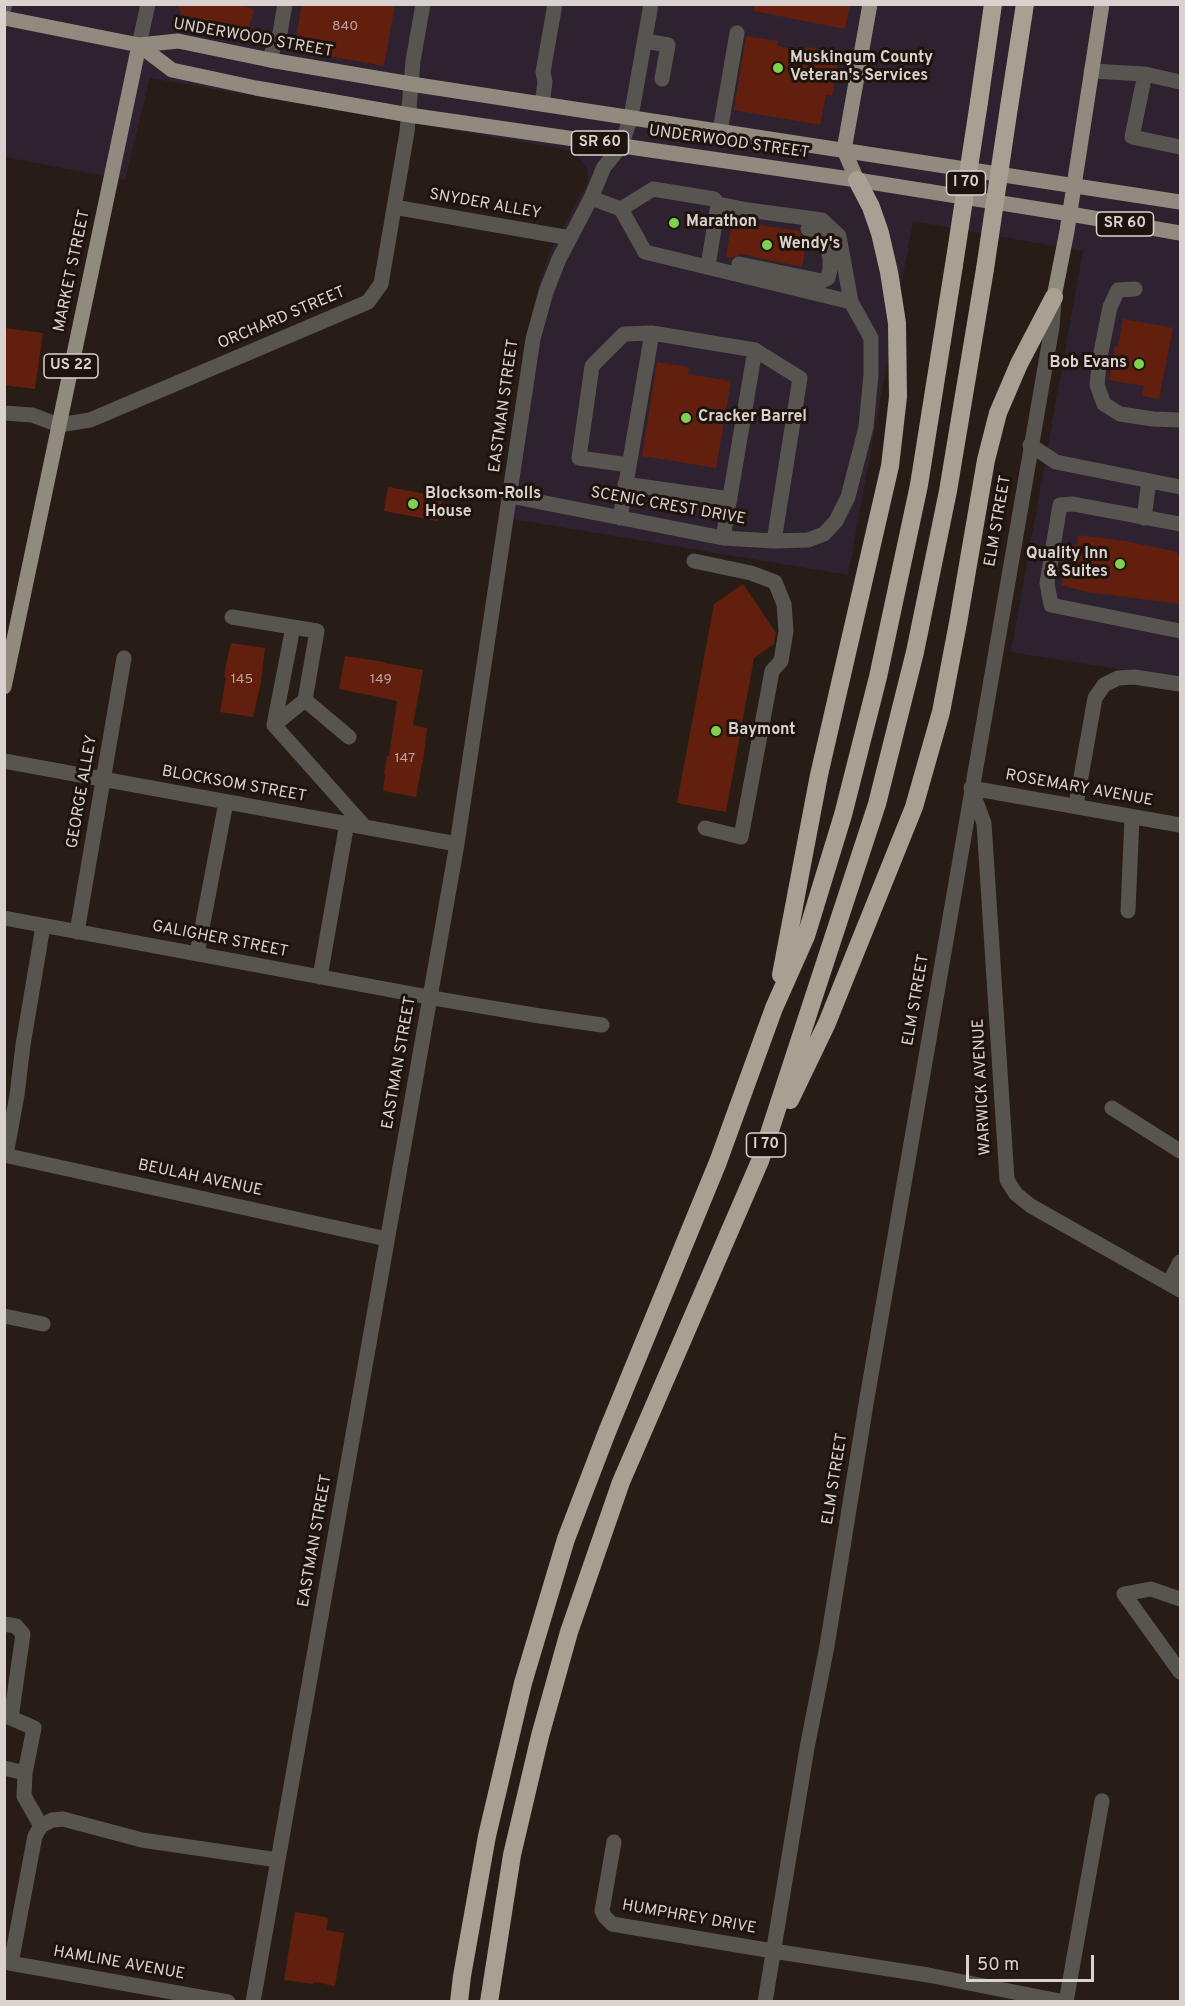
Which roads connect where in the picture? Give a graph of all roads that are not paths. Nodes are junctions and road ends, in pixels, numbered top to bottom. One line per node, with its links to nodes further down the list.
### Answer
1 (148, 4): 13 (street, MARKET STREET)
2 (285, 4): 14 (street)
3 (423, 4): 19 (street, ORCHARD STREET)
4 (555, 4): 20 (street)
5 (651, 4): 12 (street, EASTMAN STREET)
6 (870, 4): 26 (main road)
7 (993, 4): 87 (highway, I 70, bridge)
8 (1025, 4): 92 (highway, I 70, bridge)
9 (1102, 4): 15 (main road, ELM STREET)
10 (4, 18): 13 (main road, UNDERWOOD STREET)
11 (736, 33): 23 (street)
12 (645, 41): 17 (street); 22 (street, EASTMAN STREET)
13 (139, 45): 14 (main road, UNDERWOOD STREET / SR 60); 21 (main road, UNDERWOOD STREET / SR 60); 46 (main road, MARKET STREET / US 22)
14 (270, 60): 19 (main road, UNDERWOOD STREET / SR 60)
15 (1091, 70): 16 (street); 28 (main road, ELM STREET)
16 (1145, 74): 18 (street); 25 (street)
17 (662, 79)
18 (1180, 82)
19 (411, 84): 20 (main road, UNDERWOOD STREET / SR 60); 21 (street, ORCHARD STREET)
20 (542, 104): 22 (main road, UNDERWOOD STREET / SR 60)
21 (409, 115): 24 (main road, UNDERWOOD STREET / SR 60); 32 (street, ORCHARD STREET)
22 (631, 117): 23 (main road, UNDERWOOD STREET / SR 60); 24 (street, EASTMAN STREET)
23 (720, 131): 26 (main road, UNDERWOOD STREET / SR 60)
24 (621, 146): 27 (main road, UNDERWOOD STREET / SR 60); 29 (street, EASTMAN STREET)
25 (1180, 147)
26 (844, 150): 27 (main road); 28 (main road, UNDERWOOD STREET / SR 60)
27 (857, 180): 35 (main road, UNDERWOOD STREET / SR 60); 87 (highway)
28 (1073, 184): 30 (main road, UNDERWOOD STREET / SR 60); 35 (main road, ELM STREET)
29 (591, 198): 33 (street); 37 (street, EASTMAN STREET)
30 (1180, 201)
31 (718, 204): 33 (street); 34 (street); 38 (street)
32 (394, 207): 37 (street, SNYDER ALLEY); 46 (street, ORCHARD STREET)
33 (621, 209): 38 (street)
34 (748, 210): 38 (street); 41 (street, SCENIC CREST DRIVE)
35 (1070, 214): 36 (main road, UNDERWOOD STREET / SR 60); 40 (main road, ELM STREET)
36 (1180, 233)
37 (570, 238): 52 (street, EASTMAN STREET)
38 (709, 262): 41 (street)
39 (1135, 289): 45 (street)
40 (1054, 297): 47 (street, ELM STREET); 92 (highway)
41 (851, 302): 58 (street, SCENIC CREST DRIVE)
42 (652, 333): 43 (street); 48 (street); 48 (street)
43 (755, 350): 53 (street); 58 (street)
44 (4, 413): 46 (street)
45 (1180, 420)
46 (59, 425): 65 (main road, MARKET STREET / US 22)
47 (1030, 444): 49 (street); 71 (street, ELM STREET)
48 (629, 465): 50 (street)
49 (1149, 481): 51 (street); 55 (street)
50 (625, 484): 53 (street); 54 (street)
51 (1180, 487)
52 (510, 496): 54 (street, SCENIC CREST DRIVE); 79 (street, EASTMAN STREET)
53 (730, 499): 57 (street)
54 (620, 518): 57 (street, SCENIC CREST DRIVE)
55 (1144, 518): 56 (street); 62 (street)
56 (1180, 524)
57 (723, 538): 58 (street, SCENIC CREST DRIVE)
58 (774, 541)
59 (694, 561): 78 (street)
60 (232, 617): 61 (street)
61 (293, 627): 66 (street); 67 (street)
62 (1180, 631)
63 (124, 658): 70 (street, GEORGE ALLEY)
64 (1180, 684): 73 (street)
65 (4, 687)
66 (306, 700): 67 (street); 68 (street)
67 (274, 725): 77 (street)
68 (349, 737)
69 (4, 761): 70 (street, BLOCKSOM STREET)
70 (104, 779): 72 (street, BLOCKSOM STREET); 83 (street, GEORGE ALLEY)
71 (971, 788): 73 (street, ROSEMARY AVENUE); 95 (street, WARWICK AVENUE); 107 (street, ELM STREET)
72 (226, 802): 75 (street, BLOCKSOM STREET); 84 (street)
73 (1076, 805): 74 (street, ROSEMARY AVENUE)
74 (1132, 817): 76 (street, ROSEMARY AVENUE); 80 (street)
75 (347, 823): 77 (street, BLOCKSOM STREET); 85 (street)
76 (1180, 825)
77 (364, 826): 79 (street, BLOCKSOM STREET)
78 (705, 828)
79 (457, 844): 86 (street, EASTMAN STREET)
80 (1128, 911)
81 (4, 918): 82 (street, GALIGHER STREET)
82 (43, 926): 83 (street, GALIGHER STREET); 91 (street)
83 (77, 932): 84 (street, GALIGHER STREET)
84 (197, 954): 85 (street, GALIGHER STREET)
85 (320, 977): 86 (street, GALIGHER STREET)
86 (430, 997): 88 (street, GALIGHER STREET); 93 (street, EASTMAN STREET)
87 (774, 1008): 111 (highway, I 70)
88 (602, 1024)
89 (1112, 1108): 90 (street)
90 (1180, 1151)
91 (5, 1155): 93 (street, BEULAH AVENUE)
92 (760, 1161): 112 (highway, I 70)
93 (387, 1239): 106 (street, EASTMAN STREET)
94 (1180, 1262): 95 (street)
95 (1174, 1286)
96 (4, 1316): 97 (street)
97 (43, 1324)
98 (1180, 1599): 100 (street)
99 (4, 1624): 102 (street)
100 (1180, 1672)
101 (4, 1768): 102 (street)
102 (25, 1773): 104 (street)
103 (1102, 1800): 114 (street)
104 (41, 1826): 106 (street); 108 (street)
105 (614, 1842): 107 (street, HUMPHREY DRIVE)
106 (278, 1860): 110 (street, EASTMAN STREET)
107 (773, 1951): 113 (street, ELM STREET); 114 (street, HUMPHREY DRIVE)
108 (8, 1963): 109 (street, HAMLINE AVENUE)
109 (228, 2001)
110 (253, 2001)
111 (459, 2001)
112 (489, 2001)
113 (765, 2001)
114 (1065, 2001)

